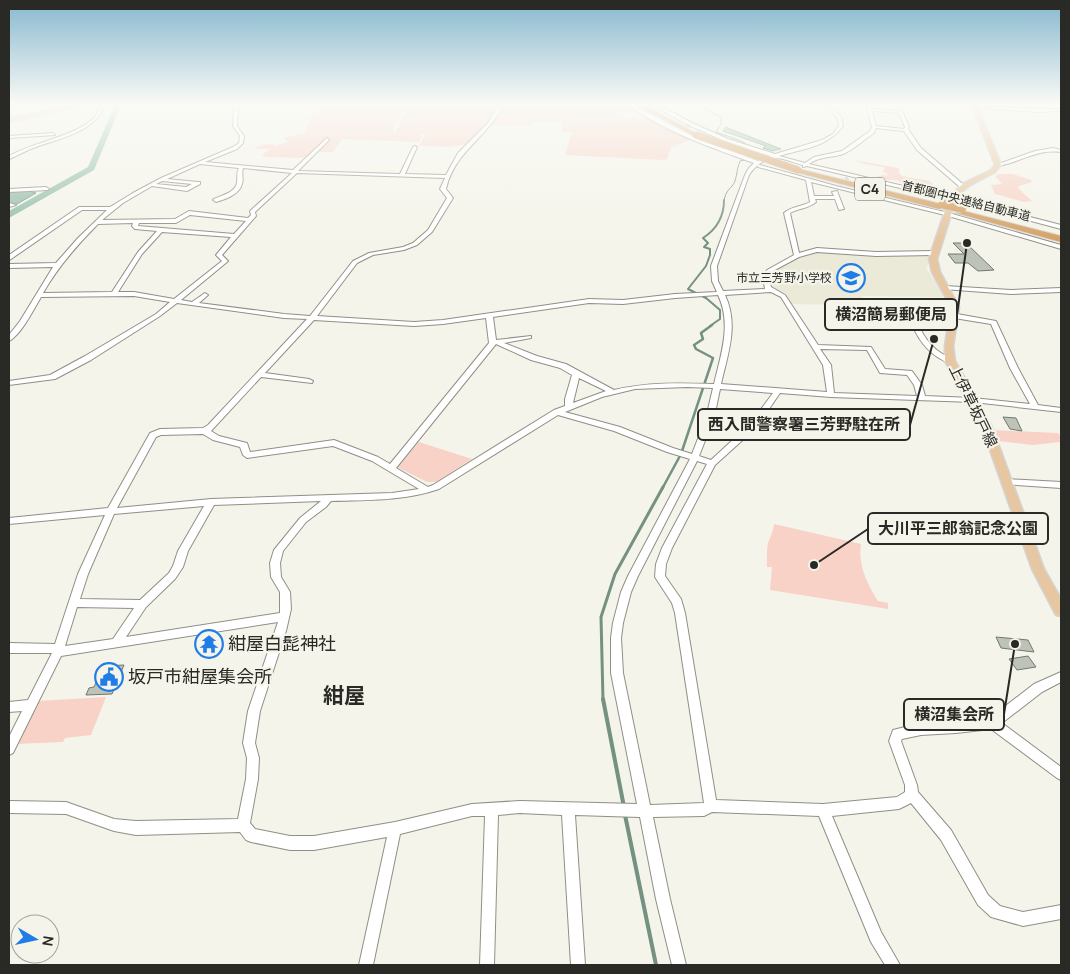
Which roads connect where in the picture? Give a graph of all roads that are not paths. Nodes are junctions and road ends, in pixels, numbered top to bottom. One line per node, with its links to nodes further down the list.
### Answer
1 (21, 150): 16 (street)
2 (229, 150): 17 (street)
3 (316, 150): 24 (street)
4 (413, 150): 25 (street)
5 (464, 150): 27 (street)
6 (724, 150): 18 (street)
7 (749, 150): 21 (highway, 首都圏中央連絡自動車道 / C4, bridge)
8 (755, 150): 14 (street)
9 (797, 150): 14 (street)
10 (847, 150): 15 (street)
11 (921, 150): 32 (street)
12 (992, 150): 19 (main road)
13 (1054, 150): 19 (street)
14 (773, 157): 18 (street); 21 (street)
15 (823, 157): 21 (street); 23 (street)
16 (9, 158)
17 (200, 163): 20 (street); 28 (street)
18 (759, 164): 29 (street); 57 (street)
19 (998, 165): 32 (main road)
20 (241, 168): 22 (street); 38 (street)
21 (802, 168): 23 (street); 39 (highway, 首都圏中央連絡自動車道 / C4)
22 (257, 169): 24 (street); 26 (street)
23 (825, 171): 37 (street)
24 (295, 172): 25 (street); 42 (street)
25 (402, 175): 27 (street)
26 (250, 176)
27 (448, 176): 65 (street)
28 (162, 180): 30 (street); 30 (street)
29 (808, 180): 31 (street); 35 (street)
30 (152, 185): 40 (street)
31 (837, 186): 36 (street); 39 (street)
32 (963, 187): 37 (main road)
33 (46, 189): 34 (street)
34 (9, 190)
35 (812, 197): 36 (street); 50 (street)
36 (838, 198): 41 (street)
37 (955, 198): 39 (main road); 46 (street)
38 (216, 200)
39 (944, 208): 46 (highway, 首都圏中央連絡自動車道 / C4, bridge); 48 (street); 49 (main road)
40 (112, 209): 44 (street); 51 (street)
41 (841, 209)
42 (249, 220): 43 (street); 47 (street)
43 (137, 221): 44 (street); 45 (street)
44 (98, 222): 52 (street)
45 (161, 230): 47 (street); 58 (street)
46 (1061, 234)
47 (235, 236): 61 (street)
48 (1061, 247)
49 (935, 253): 50 (street); 54 (main road)
50 (797, 256): 55 (street)
51 (9, 258)
52 (56, 265): 53 (street); 59 (street)
53 (9, 266)
54 (945, 288): 56 (street); 63 (main road)
55 (772, 290): 57 (street); 70 (street)
56 (1061, 290)
57 (721, 293): 64 (street); 76 (street)
58 (114, 294): 59 (street); 61 (street)
59 (38, 295): 68 (street)
60 (205, 295): 62 (street)
61 (176, 301): 62 (street); 75 (street)
62 (193, 304): 65 (street)
63 (954, 315): 66 (street); 71 (main road, 上伊草坂戸線); 83 (street)
64 (490, 316): 65 (street); 69 (street)
65 (312, 318): 73 (street)
66 (917, 321): 66 (street); 71 (street)
67 (529, 337): 69 (street)
68 (9, 339)
69 (494, 342): 72 (street); 89 (street)
70 (816, 347): 79 (street); 80 (street)
71 (950, 361): 81 (main road, 上伊草坂戸線)
72 (576, 374): 78 (street); 82 (street)
73 (259, 375): 74 (street); 86 (street)
74 (309, 381)
75 (9, 383)
76 (717, 386): 77 (street); 78 (street); 87 (street)
77 (778, 391): 79 (street); 88 (street)
78 (613, 392): 82 (street)
79 (832, 395): 81 (street)
80 (921, 397)
81 (973, 400): 83 (street); 90 (main road, 上伊草坂戸線)
82 (570, 407): 85 (street)
83 (1035, 407): 84 (street)
84 (1061, 410)
85 (557, 412): 87 (street); 92 (street)
86 (205, 432): 89 (street); 95 (street)
87 (695, 457): 88 (street); 116 (street)
88 (712, 462): 111 (street)
89 (392, 468): 92 (street)
90 (1006, 482): 91 (street); 99 (main road, 上伊草坂戸線)
91 (1061, 485)
92 (427, 490): 93 (street)
93 (329, 498): 94 (street); 100 (street)
94 (211, 502): 95 (street); 98 (street)
95 (111, 511): 96 (street); 97 (street)
96 (9, 521)
97 (73, 603): 98 (street); 103 (street)
98 (142, 604): 101 (street)
99 (1061, 611)
100 (284, 617): 101 (street); 117 (street)
101 (116, 643): 103 (street)
102 (9, 648): 103 (street)
103 (58, 650): 105 (street)
104 (1061, 678): 107 (street)
105 (32, 705): 106 (street); 108 (street)
106 (9, 707)
107 (993, 723): 109 (street); 110 (street)
108 (9, 749)
109 (1061, 774)
110 (912, 795): 115 (street); 119 (street)
111 (710, 806): 115 (street); 116 (street)
112 (9, 807): 117 (street)
113 (492, 809): 114 (street); 118 (street); 121 (street)
114 (568, 810): 116 (street); 122 (street)
115 (823, 810): 124 (street)
116 (645, 811): 123 (street)
117 (243, 825): 118 (street)
118 (395, 829): 120 (street)
119 (1061, 912)
120 (366, 965)
121 (487, 965)
122 (578, 965)
123 (679, 965)
124 (893, 965)

